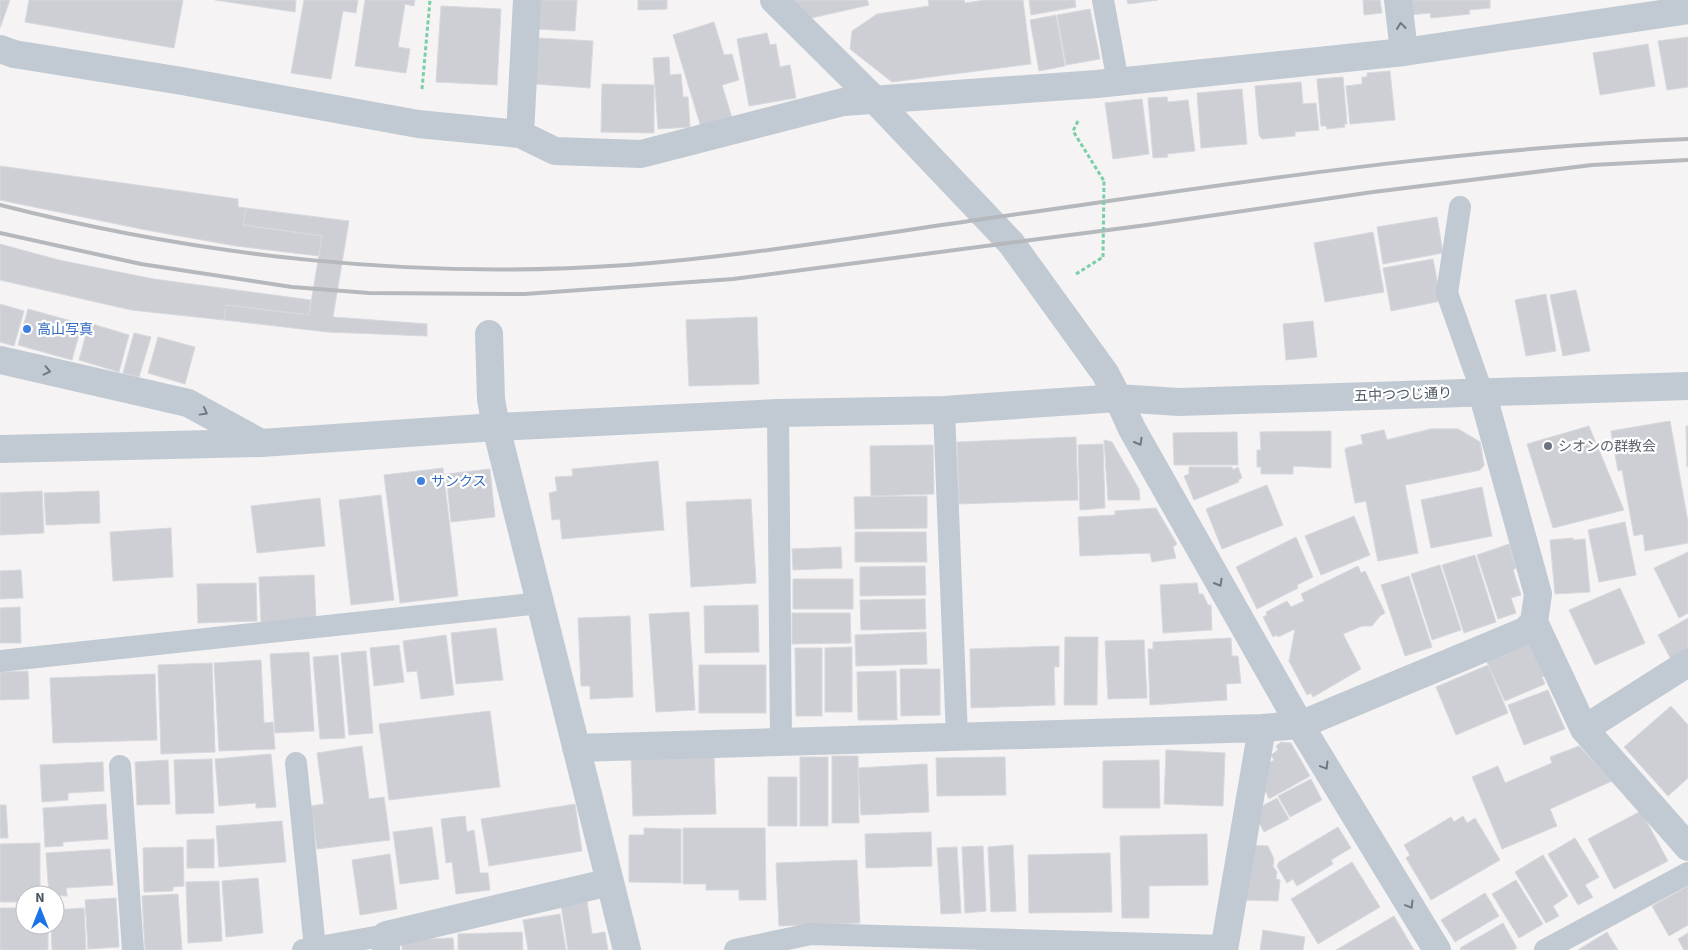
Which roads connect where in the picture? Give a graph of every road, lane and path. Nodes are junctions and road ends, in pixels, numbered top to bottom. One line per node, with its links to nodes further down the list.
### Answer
1 (430, 0): 11 (path)
2 (527, 0): 12 (street)
3 (774, 0): 10 (street)
4 (1103, 0): 9 (lane)
5 (1398, 0): 8 (street, one-way to 5)
6 (1688, 10): 8 (street)
7 (0, 49): 11 (street)
8 (1404, 52): 9 (street)
9 (1107, 83): 10 (street); 14 (path, bridge)
10 (876, 101): 12 (street); 19 (street)
11 (418, 124): 12 (street)
12 (520, 134)
13 (1460, 207): 18 (lane)
14 (1103, 257)
15 (489, 334): 22 (street)
16 (0, 360): 23 (street, one-way to 23)
17 (1688, 386): 18 (street, 五中つつじ通り)
18 (1482, 392): 19 (street, 五中つつじ通り); 26 (street)
19 (1118, 398): 20 (street, 五中つつじ通り); 29 (street, one-way to 29)
20 (944, 410): 21 (street, 五中つつじ通り); 32 (lane)
21 (778, 413): 22 (street, 五中つつじ通り); 33 (lane)
22 (496, 427): 23 (street, 五中つつじ通り); 25 (street)
23 (261, 443): 24 (street, 五中つつじ通り)
24 (0, 450)
25 (541, 602): 27 (lane); 34 (street)
26 (1534, 622): 29 (street); 31 (street)
27 (0, 661)
28 (1688, 663): 31 (street)
29 (1300, 725): 30 (street); 46 (street, one-way to 46)
30 (1262, 728): 32 (street); 41 (street)
31 (1584, 729): 37 (street)
32 (958, 737): 33 (street)
33 (781, 742): 34 (street)
34 (576, 748): 39 (street)
35 (296, 764): 42 (lane)
36 (120, 766): 43 (lane)
37 (1688, 847)
38 (1688, 873): 47 (lane)
39 (610, 882): 40 (street); 44 (street)
40 (386, 943): 42 (lane)
41 (1225, 948): 45 (lane)
42 (309, 949)
43 (133, 950)
44 (627, 950)
45 (734, 950)
46 (1437, 950)
47 (1545, 950)

